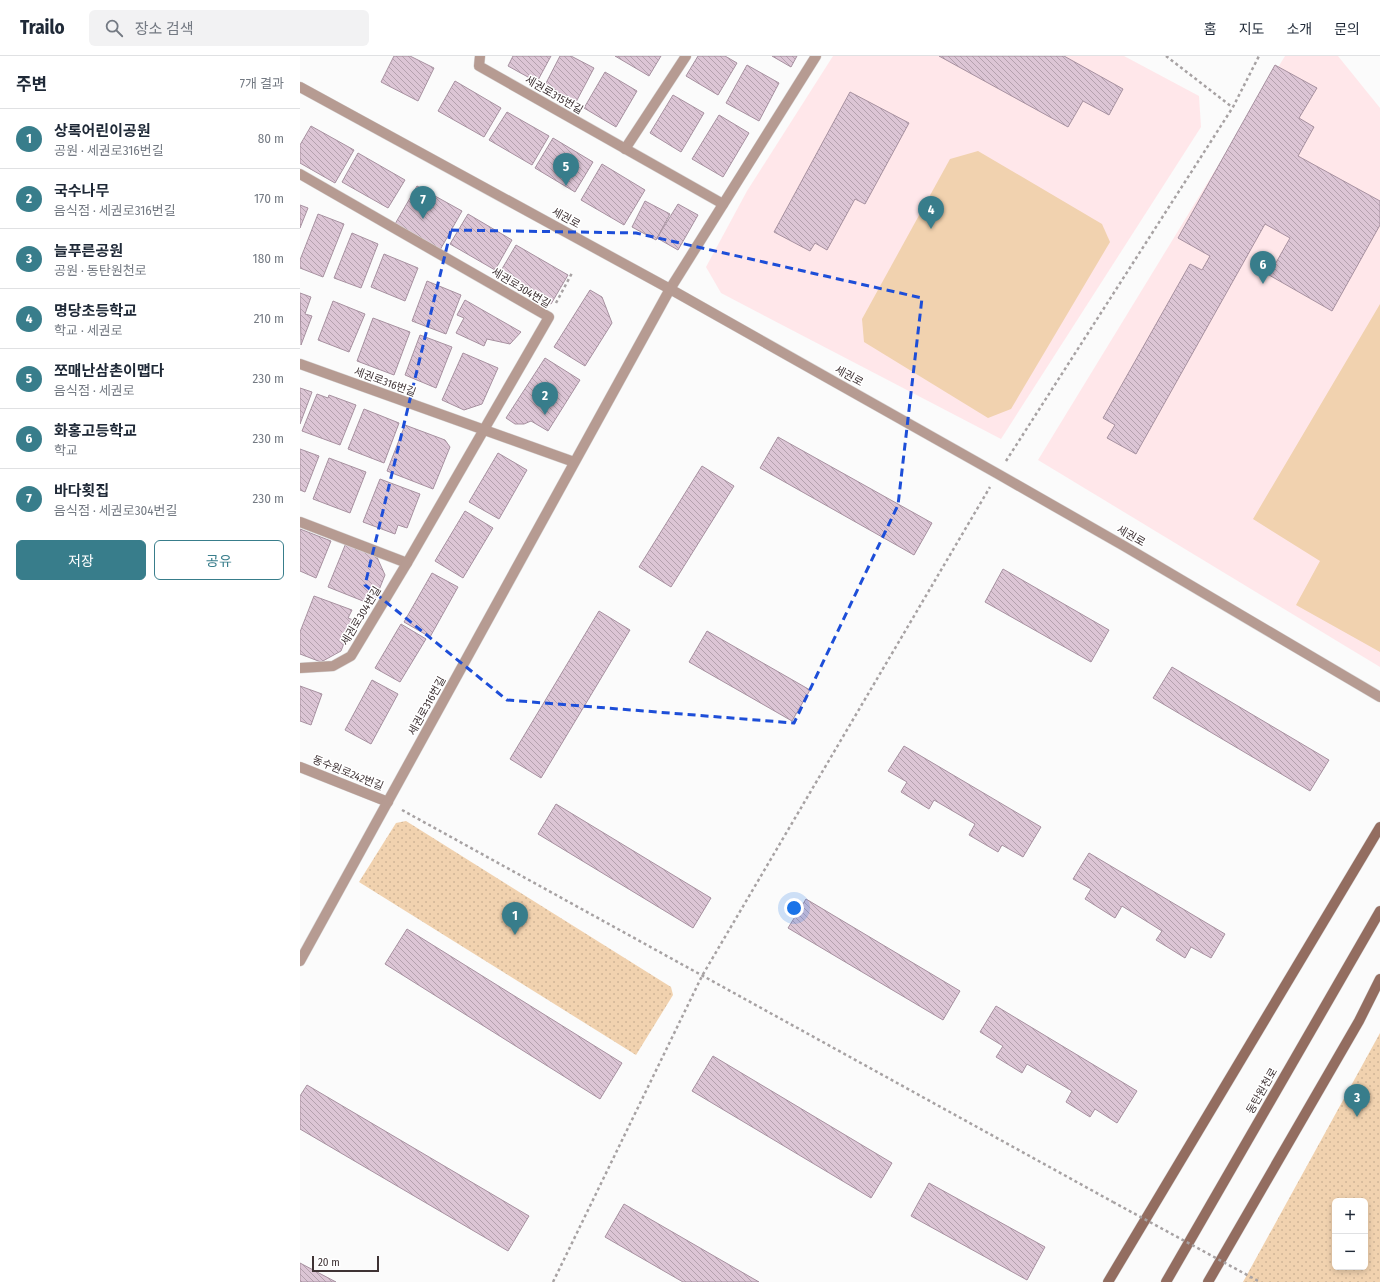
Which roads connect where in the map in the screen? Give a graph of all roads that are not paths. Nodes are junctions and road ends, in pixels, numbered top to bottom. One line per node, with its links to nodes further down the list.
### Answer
1 (480, 56): 5 (street, 세권로315번길)
2 (686, 56): 5 (street)
3 (816, 56): 7 (street)
4 (300, 87): 8 (street, 세권로)
5 (626, 149): 7 (street, 세권로315번길)
6 (300, 174): 10 (street, 세권로304번길)
7 (722, 204): 8 (street)
8 (670, 289): 11 (street, 세권로316번길); 15 (street, 세권로)
9 (300, 364): 10 (street, 세권로316번길)
10 (485, 430): 11 (street, 세권로316번길); 13 (street, 세권로304번길)
11 (574, 462): 17 (street, 세권로316번길)
12 (300, 522): 13 (street)
13 (408, 563): 14 (street, 세권로304번길)
14 (300, 668)
15 (1380, 697)
16 (300, 767): 17 (street, 동수원로242번길)
17 (388, 802): 20 (street, 세권로316번길)
18 (1380, 827): 22 (main road)
19 (1380, 911): 23 (main road, 동탄원천로)
20 (300, 961)
21 (1380, 979): 24 (main road)
22 (1108, 1282)
23 (1166, 1282)
24 (1208, 1282)

